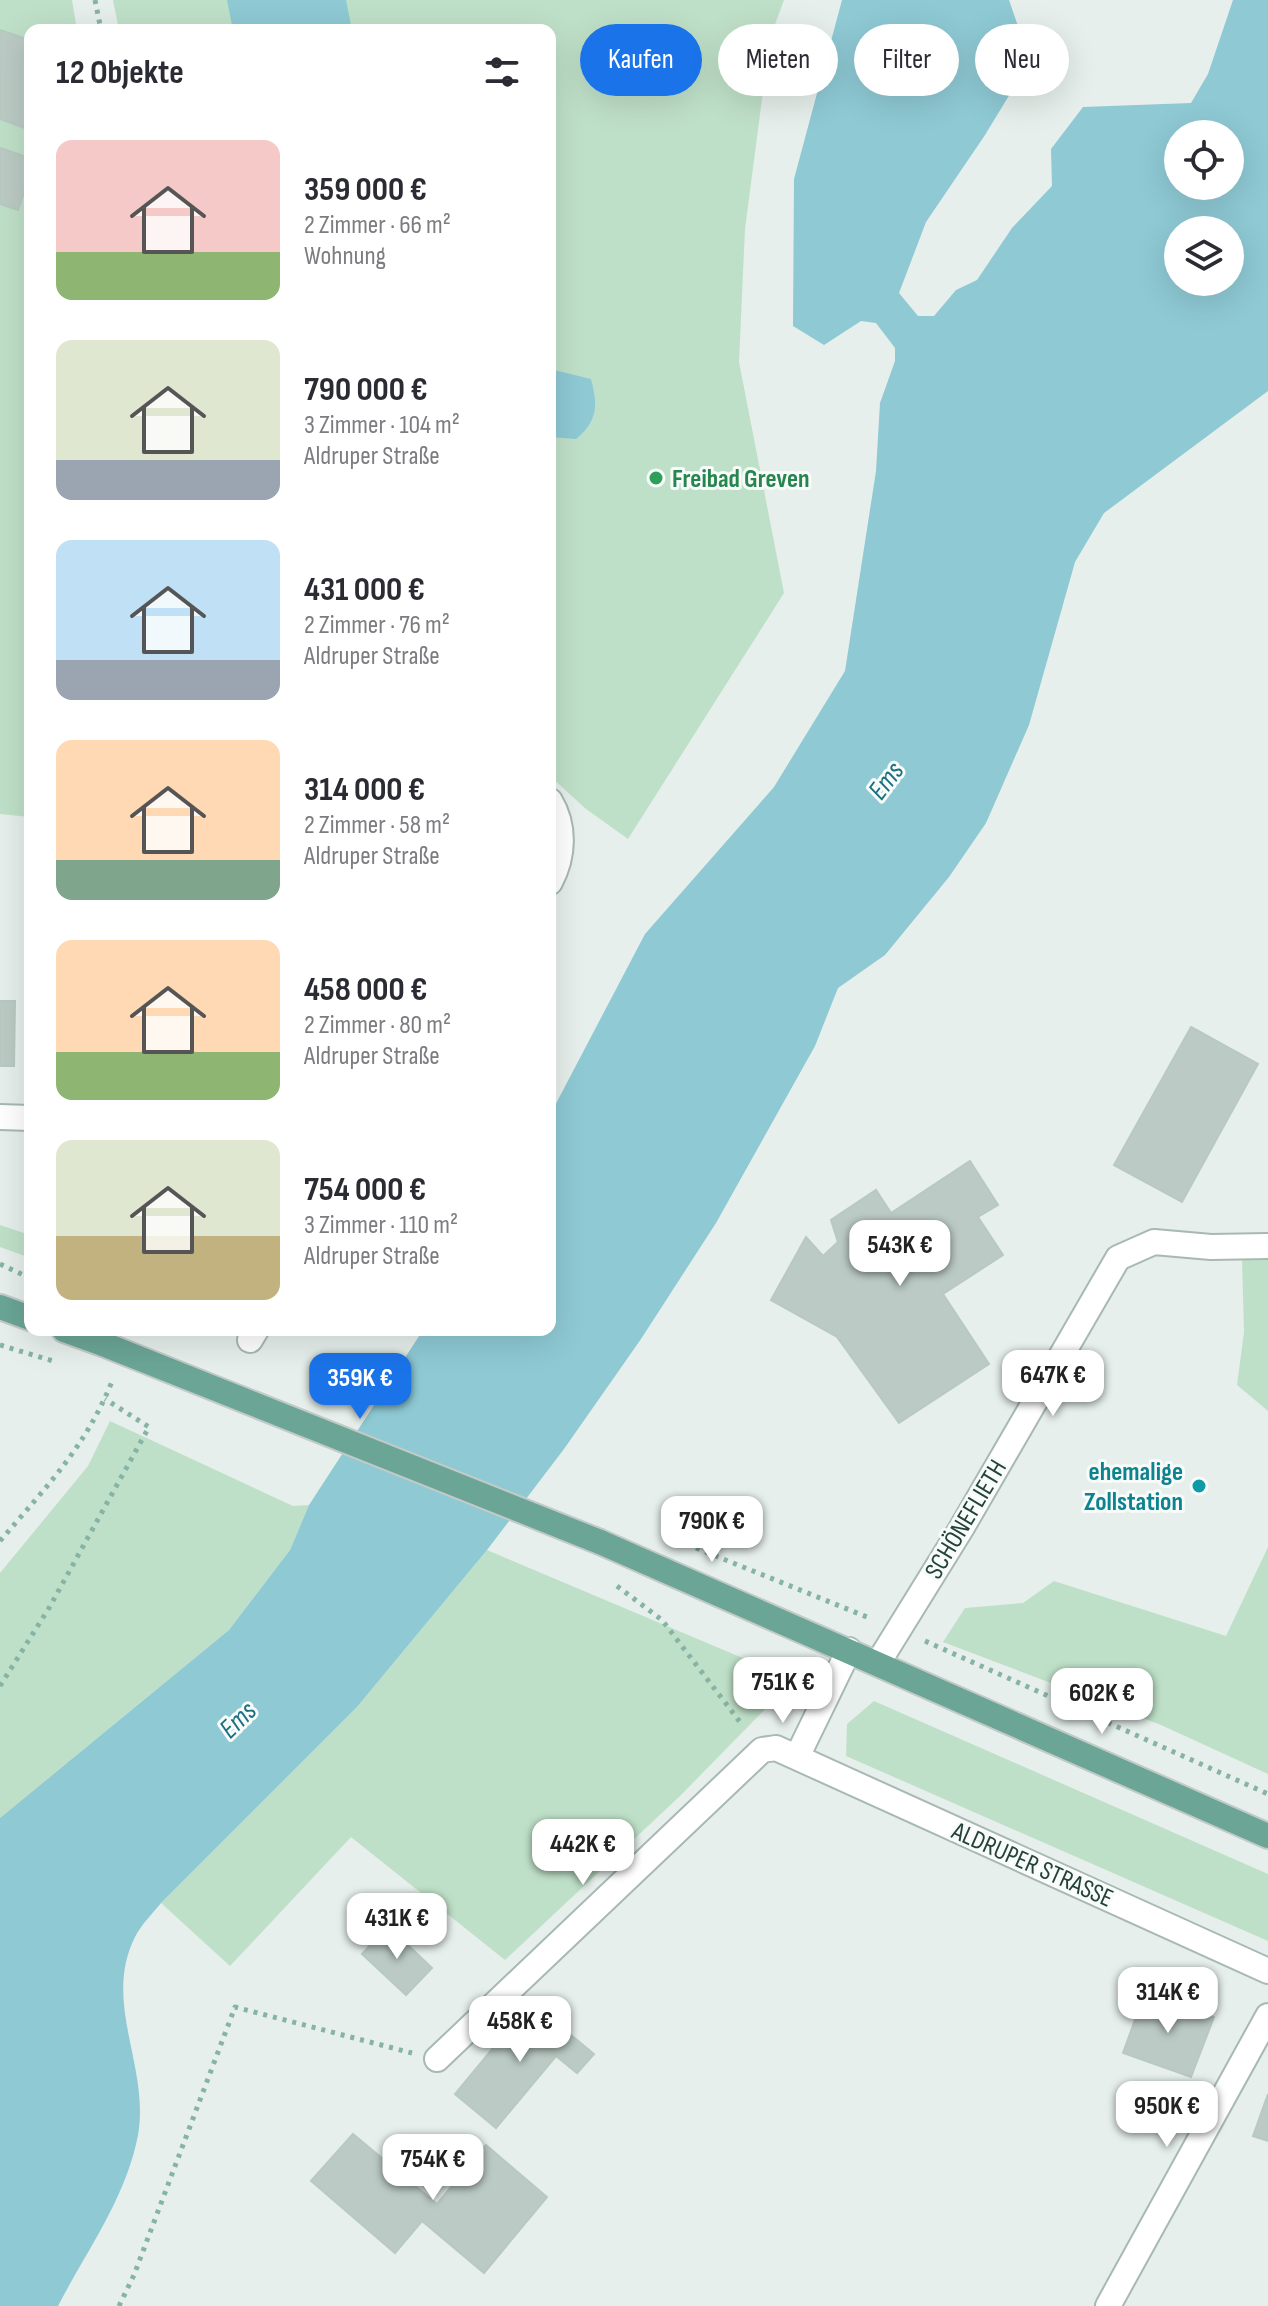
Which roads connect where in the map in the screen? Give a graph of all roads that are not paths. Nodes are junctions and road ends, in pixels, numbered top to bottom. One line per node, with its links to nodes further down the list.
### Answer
1 (556, 811): 2 (street)
2 (556, 871)
3 (0, 1117): 4 (street)
4 (24, 1118)
5 (1268, 1246): 10 (street, SCHÖNEFLIETH)
6 (0, 1307): 7 (main road)
7 (24, 1316)
8 (81, 1336): 9 (main road, bridge)
9 (849, 1650): 10 (main road); 11 (street)
10 (878, 1663): 12 (main road)
11 (797, 1757): 13 (street, ALDRUPER STRASSE); 15 (street, ALDRUPER STRASSE)
12 (1268, 1836)
13 (1268, 1971)
14 (1268, 2016): 16 (street)
15 (437, 2059)
16 (1108, 2306)

